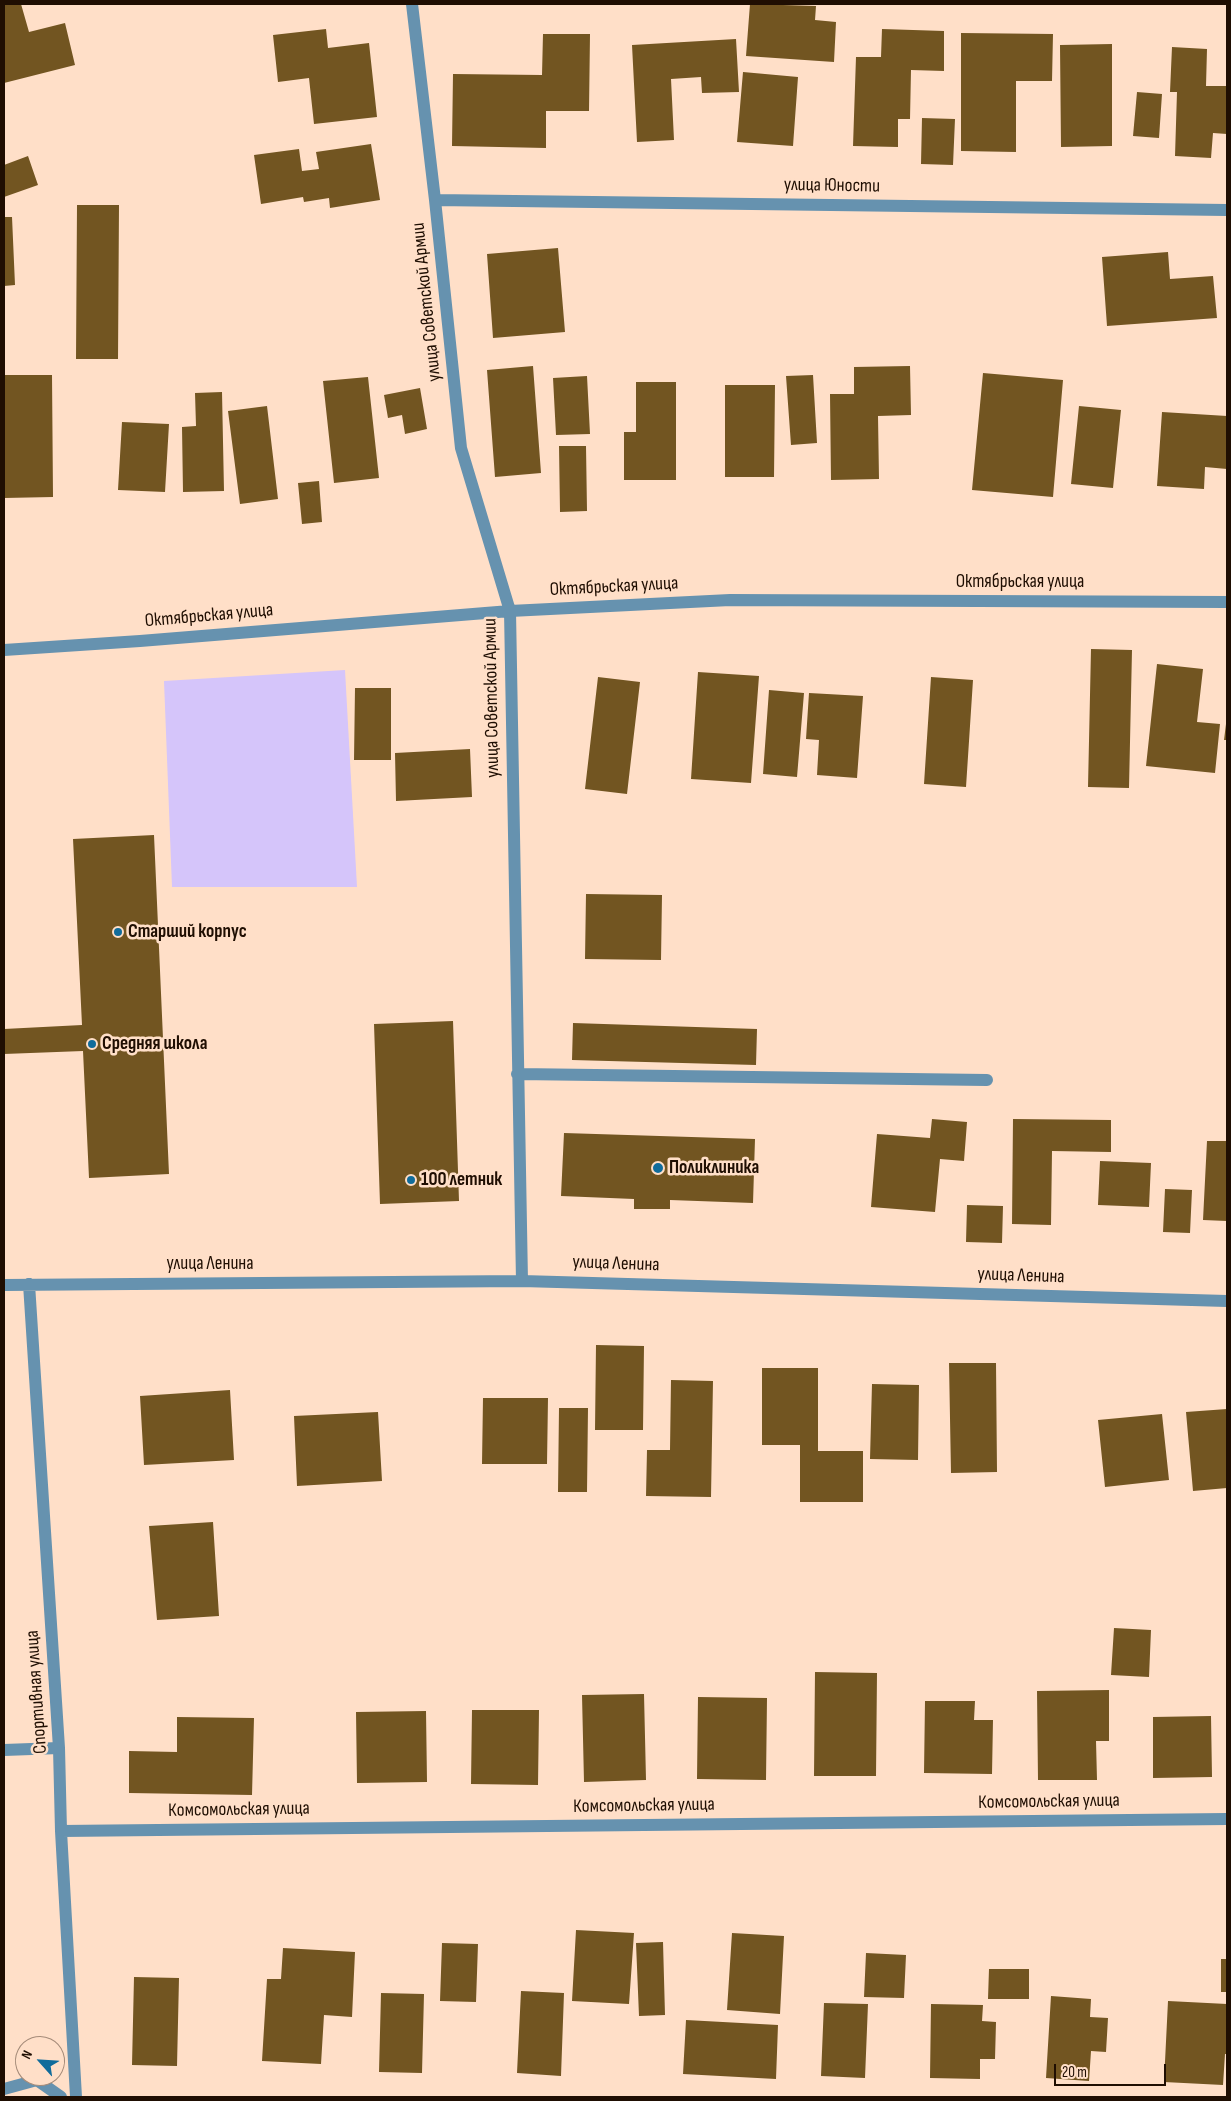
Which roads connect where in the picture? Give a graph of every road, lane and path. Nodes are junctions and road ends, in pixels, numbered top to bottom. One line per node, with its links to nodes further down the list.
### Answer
1 (412, 4): 2 (street, улица Советской Армии)
2 (436, 200): 3 (street, улица Юности); 5 (street, улица Советской Армии)
3 (1227, 210)
4 (1227, 602): 5 (street, Октябрьская улица)
5 (510, 611): 6 (street, Октябрьская улица); 7 (street, улица Советской Армии)
6 (4, 650)
7 (517, 1074): 8 (street); 9 (street, улица Советской Армии)
8 (987, 1080)
9 (522, 1280): 10 (street, улица Ленина); 12 (street, улица Ленина)
10 (29, 1284): 11 (street, улица Ленина); 13 (street, Спортивная улица)
11 (4, 1285)
12 (1227, 1301)
13 (59, 1748): 14 (street); 16 (street, Спортивная улица)
14 (4, 1750)
15 (1227, 1818): 16 (street, Комсомольская улица)
16 (61, 1831): 19 (street, Спортивная улица)
17 (4, 2089): 18 (street)
18 (62, 2097)
19 (76, 2097)

